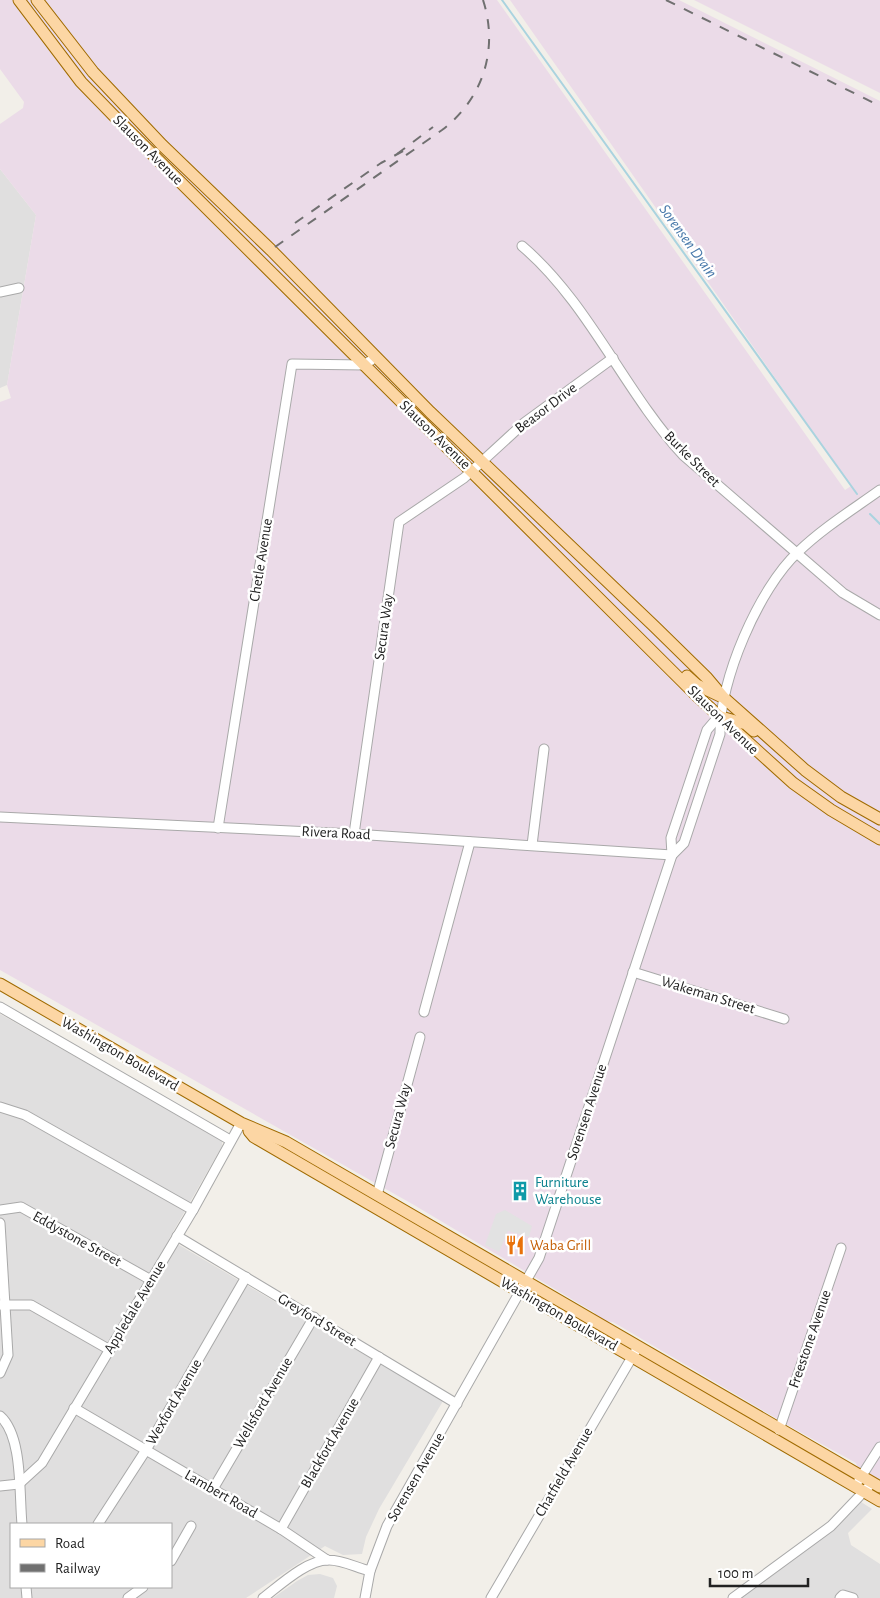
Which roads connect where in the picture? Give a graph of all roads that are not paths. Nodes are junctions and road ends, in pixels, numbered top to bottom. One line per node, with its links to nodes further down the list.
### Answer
1 (20, 0): 4 (main road, Slauson Avenue)
2 (37, 0): 3 (main road, Slauson Avenue)
3 (162, 145): 4 (main road); 5 (main road, Slauson Avenue)
4 (151, 153): 6 (main road, Slauson Avenue)
5 (207, 188): 6 (main road); 10 (main road, Slauson Avenue)
6 (196, 198): 12 (main road, Slauson Avenue)
7 (522, 246): 11 (street, Burke Street)
8 (19, 288): 9 (street)
9 (0, 292)
10 (376, 357): 12 (street); 13 (main road, Slauson Avenue)
11 (613, 358): 13 (street, Beasor Drive); 16 (street, Burke Street)
12 (364, 365): 14 (main road, Slauson Avenue); 25 (street, Chetle Avenue)
13 (482, 462): 14 (street, Secura Way); 19 (main road, Slauson Avenue)
14 (473, 471): 18 (main road, Slauson Avenue); 26 (street, Secura Way)
15 (880, 490): 16 (street, Sorensen Avenue)
16 (796, 553): 17 (street, Burke Street); 19 (street, Sorensen Avenue)
17 (880, 615)
18 (658, 656): 19 (main road); 20 (main road, Slauson Avenue)
19 (723, 698): 20 (street, Sorensen Avenue); 22 (main road, Slauson Avenue)
20 (719, 716): 22 (main road); 27 (main road, Slauson Avenue); 30 (street, Sorensen Avenue); 30 (street, Sorensen Avenue)
21 (544, 750): 29 (street)
22 (797, 764): 24 (main road, Slauson Avenue)
23 (0, 817): 25 (street, Rivera Road)
24 (880, 820)
25 (218, 828): 26 (street, Rivera Road)
26 (354, 834): 28 (street, Rivera Road)
27 (880, 839)
28 (470, 842): 29 (street, Rivera Road); 34 (street)
29 (532, 845): 30 (street, Rivera Road)
30 (672, 855): 31 (street, Sorensen Avenue)
31 (633, 972): 35 (street, Wakeman Street); 48 (street, Sorensen Avenue)
32 (0, 984): 38 (main road, Washington Boulevard)
33 (0, 1006): 39 (street, Washington Boulevard)
34 (424, 1012)
35 (784, 1019)
36 (420, 1037): 40 (street, Secura Way)
37 (0, 1107): 42 (street)
38 (241, 1123): 39 (street, Appledale Avenue); 40 (main road, Washington Boulevard); 48 (main road, Washington Boulevard)
39 (230, 1140): 42 (street, Appledale Avenue)
40 (377, 1195): 48 (main road, Washington Boulevard)
41 (0, 1210): 47 (street, Eddystone Street)
42 (193, 1210): 44 (street, Appledale Avenue)
43 (0, 1222): 49 (street)
44 (178, 1236): 46 (street, Greyford Street); 47 (street, Appledale Avenue)
45 (841, 1248): 58 (street, Freestone Avenue)
46 (246, 1277): 50 (street, Greyford Street); 60 (street, Wexford Avenue)
47 (152, 1280): 51 (street, Appledale Avenue)
48 (524, 1287): 52 (main road, Washington Boulevard); 55 (street, Sorensen Avenue)
49 (3, 1305): 51 (street); 54 (street)
50 (314, 1318): 53 (street, Greyford Street); 65 (street, Wellsford Avenue)
51 (110, 1350): 56 (street, Appledale Avenue)
52 (635, 1352): 58 (main road, Washington Boulevard); 62 (main road, Washington Boulevard); 80 (street, Chatfield Avenue)
53 (379, 1357): 55 (street, Greyford Street); 70 (street, Blackford Avenue)
54 (0, 1373)
55 (458, 1404): 75 (street, Sorensen Avenue)
56 (74, 1408): 60 (street, Lambert Road); 61 (street, Appledale Avenue)
57 (0, 1416): 61 (street)
58 (780, 1430): 62 (main road, Washington Boulevard)
59 (880, 1447): 62 (street)
60 (146, 1450): 65 (street, Lambert Road); 68 (street, Wexford Avenue)
61 (18, 1484): 64 (street); 67 (street)
62 (860, 1485): 63 (main road, Washington Boulevard); 66 (main road, Washington Boulevard); 81 (street)
63 (876, 1485)
64 (0, 1486)
65 (213, 1489): 70 (street, Lambert Road)
66 (880, 1501)
67 (22, 1523)
68 (99, 1523)
69 (192, 1526): 72 (street)
70 (281, 1529): 71 (street, Lambert Road)
71 (304, 1544): 73 (street, Lambert Road); 74 (street)
72 (172, 1559)
73 (327, 1560): 74 (street); 75 (street, Lambert Road)
74 (309, 1565): 78 (street)
75 (370, 1572): 79 (street, Sorensen Avenue)
76 (142, 1588): 77 (street)
77 (128, 1598)
78 (263, 1598)
79 (365, 1598)
80 (491, 1598)
81 (733, 1598)
82 (840, 1598): 83 (street)
83 (853, 1598)

